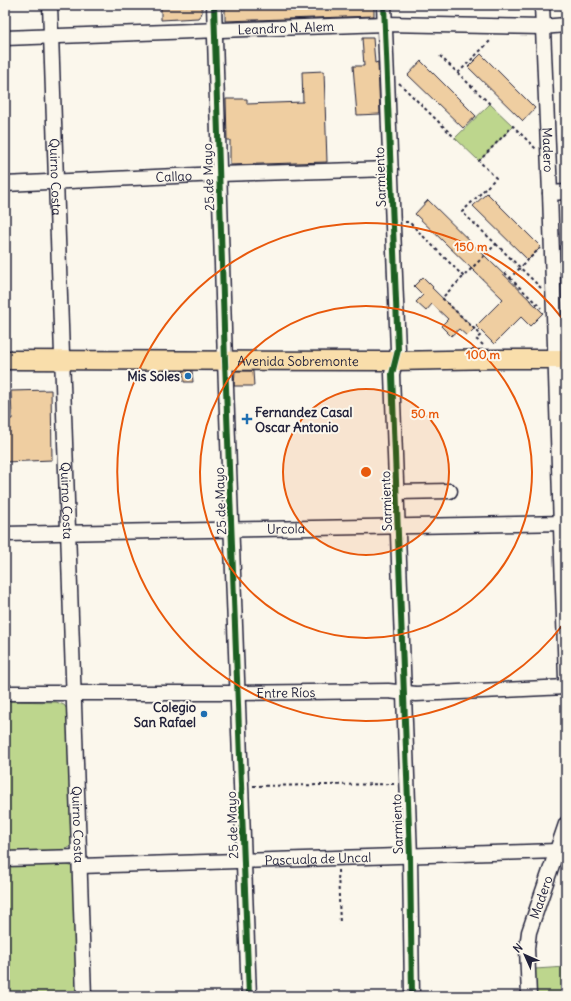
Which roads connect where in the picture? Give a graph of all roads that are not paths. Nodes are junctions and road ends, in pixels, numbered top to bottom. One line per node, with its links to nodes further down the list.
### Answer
1 (50, 5): 9 (street, Quirno Costa)
2 (214, 5): 8 (street, 25 de Mayo)
3 (384, 5): 5 (street, Sarmiento)
4 (542, 5): 7 (street, Madero)
5 (385, 24): 7 (street, Leandro N. Alem); 8 (street, Leandro N. Alem); 11 (street, Sarmiento)
6 (566, 25): 7 (street, Leandro N. Alem)
7 (542, 27): 16 (street, Madero)
8 (215, 31): 9 (street, Leandro N. Alem); 12 (street, 25 de Mayo)
9 (51, 37): 10 (street, Leandro N. Alem); 13 (street, Quirno Costa)
10 (5, 38)
11 (391, 169): 12 (street, Callao); 21 (street, Sarmiento)
12 (219, 174): 13 (street, Callao); 20 (street, 25 de Mayo)
13 (56, 182): 14 (street, Callao); 19 (street, Quirno Costa)
14 (5, 184)
15 (566, 192): 16 (street)
16 (550, 193): 17 (street, Madero)
17 (561, 359): 21 (main road, Avenida Sobremonte); 24 (street, Madero)
18 (5, 360): 19 (main road, Avenida Sobremonte)
19 (63, 360): 20 (main road, Avenida Sobremonte); 27 (street, Quirno Costa)
20 (225, 361): 21 (main road, Avenida Sobremonte); 26 (street, 25 de Mayo)
21 (394, 361): 23 (street, Sarmiento)
22 (450, 491): 23 (street)
23 (396, 492): 25 (street, Sarmiento)
24 (563, 523): 25 (street, Urcola); 29 (street, Madero)
25 (398, 526): 26 (street, Urcola); 34 (street, Sarmiento)
26 (232, 530): 27 (street, Urcola); 33 (street, 25 de Mayo)
27 (68, 533): 28 (street, Urcola); 32 (street, Quirno Costa)
28 (5, 534)
29 (566, 679)
30 (566, 687): 34 (street, Entre Ríos)
31 (5, 693): 32 (street, Entre Ríos)
32 (73, 693): 33 (street, Entre Ríos); 39 (street, Quirno Costa)
33 (238, 693): 34 (street, Entre Ríos); 40 (street, 25 de Mayo)
34 (404, 693): 37 (street, Sarmiento)
35 (566, 824): 36 (street, Madero)
36 (561, 854): 37 (street, Pascuala de Uncal); 44 (street, Madero)
37 (410, 856): 40 (street, Pascuala de Uncal); 43 (street, Sarmiento)
38 (5, 859): 39 (street, Pascuala de Uncal)
39 (80, 861): 40 (street, Pascuala de Uncal); 41 (street, Quirno Costa)
40 (244, 861): 42 (street, 25 de Mayo)
41 (84, 996)
42 (249, 996)
43 (412, 996)
44 (529, 996)

